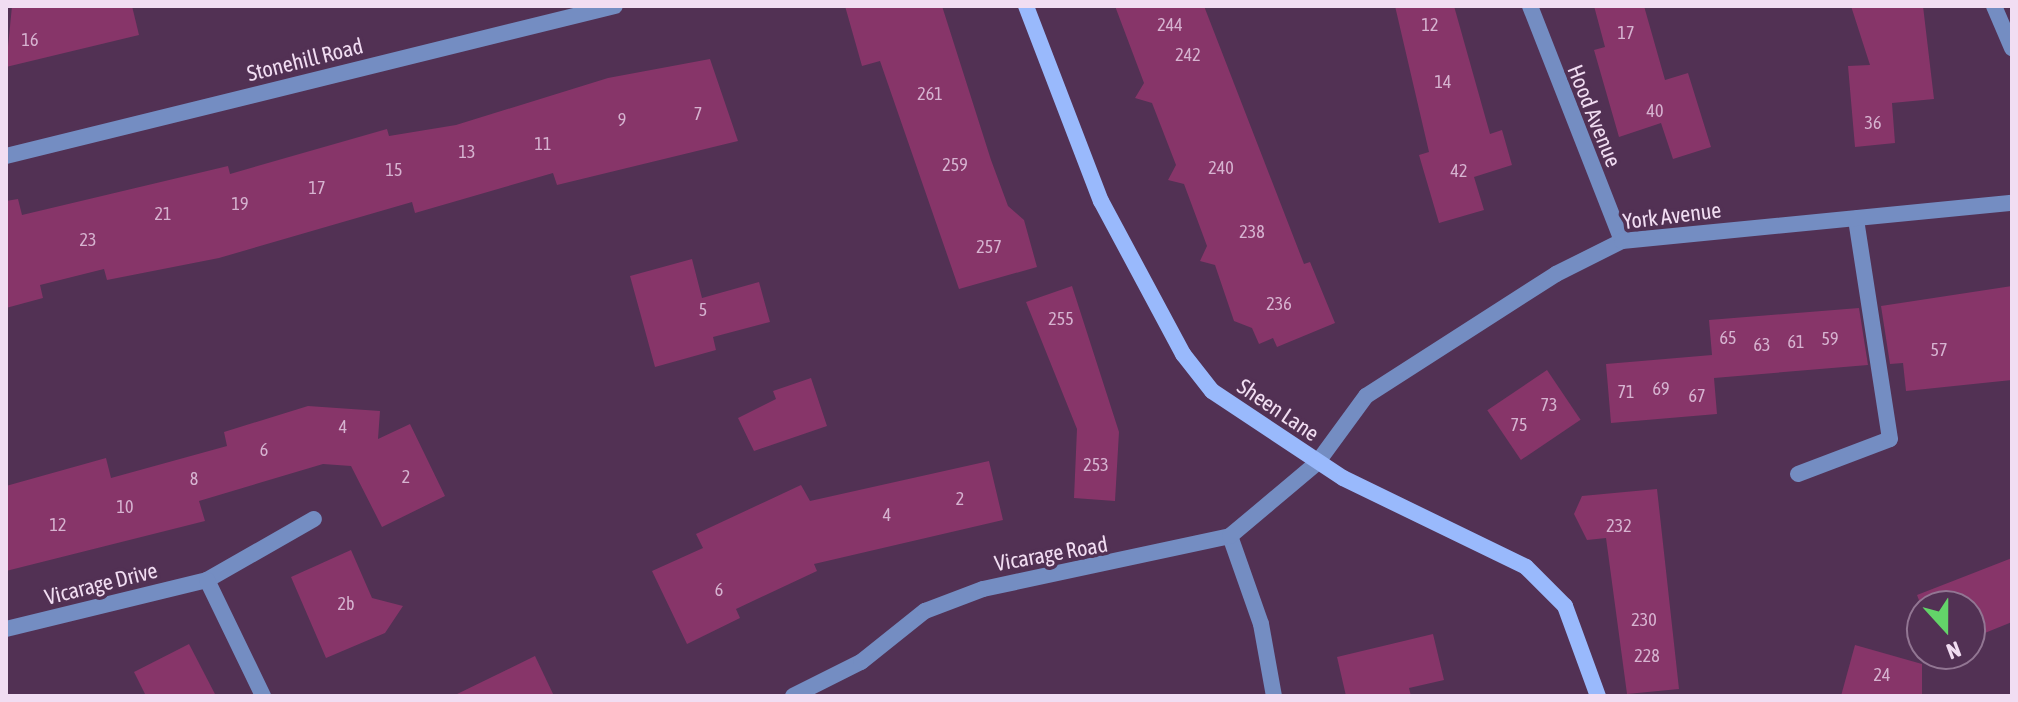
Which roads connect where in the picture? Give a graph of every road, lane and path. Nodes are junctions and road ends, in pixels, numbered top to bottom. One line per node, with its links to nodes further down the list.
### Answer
1 (615, 6): 6 (street, Stonehill Road)
2 (1026, 6): 10 (main road, Sheen Lane)
3 (1530, 6): 9 (street, Hood Avenue)
4 (1994, 6): 5 (street)
5 (2012, 48)
6 (6, 156)
7 (2012, 203): 8 (street, York Avenue)
8 (1856, 219): 9 (street, York Avenue); 11 (street)
9 (1622, 241): 10 (street, York Avenue)
10 (1317, 463): 13 (street, Vicarage Road); 19 (main road, Sheen Lane)
11 (1798, 474)
12 (314, 519): 14 (street, Vicarage Drive)
13 (1230, 536): 17 (street, Vicarage Road); 18 (street)
14 (207, 580): 15 (street, Vicarage Drive); 16 (street)
15 (6, 629)
16 (263, 696)
17 (793, 696)
18 (1274, 696)
19 (1598, 696)

